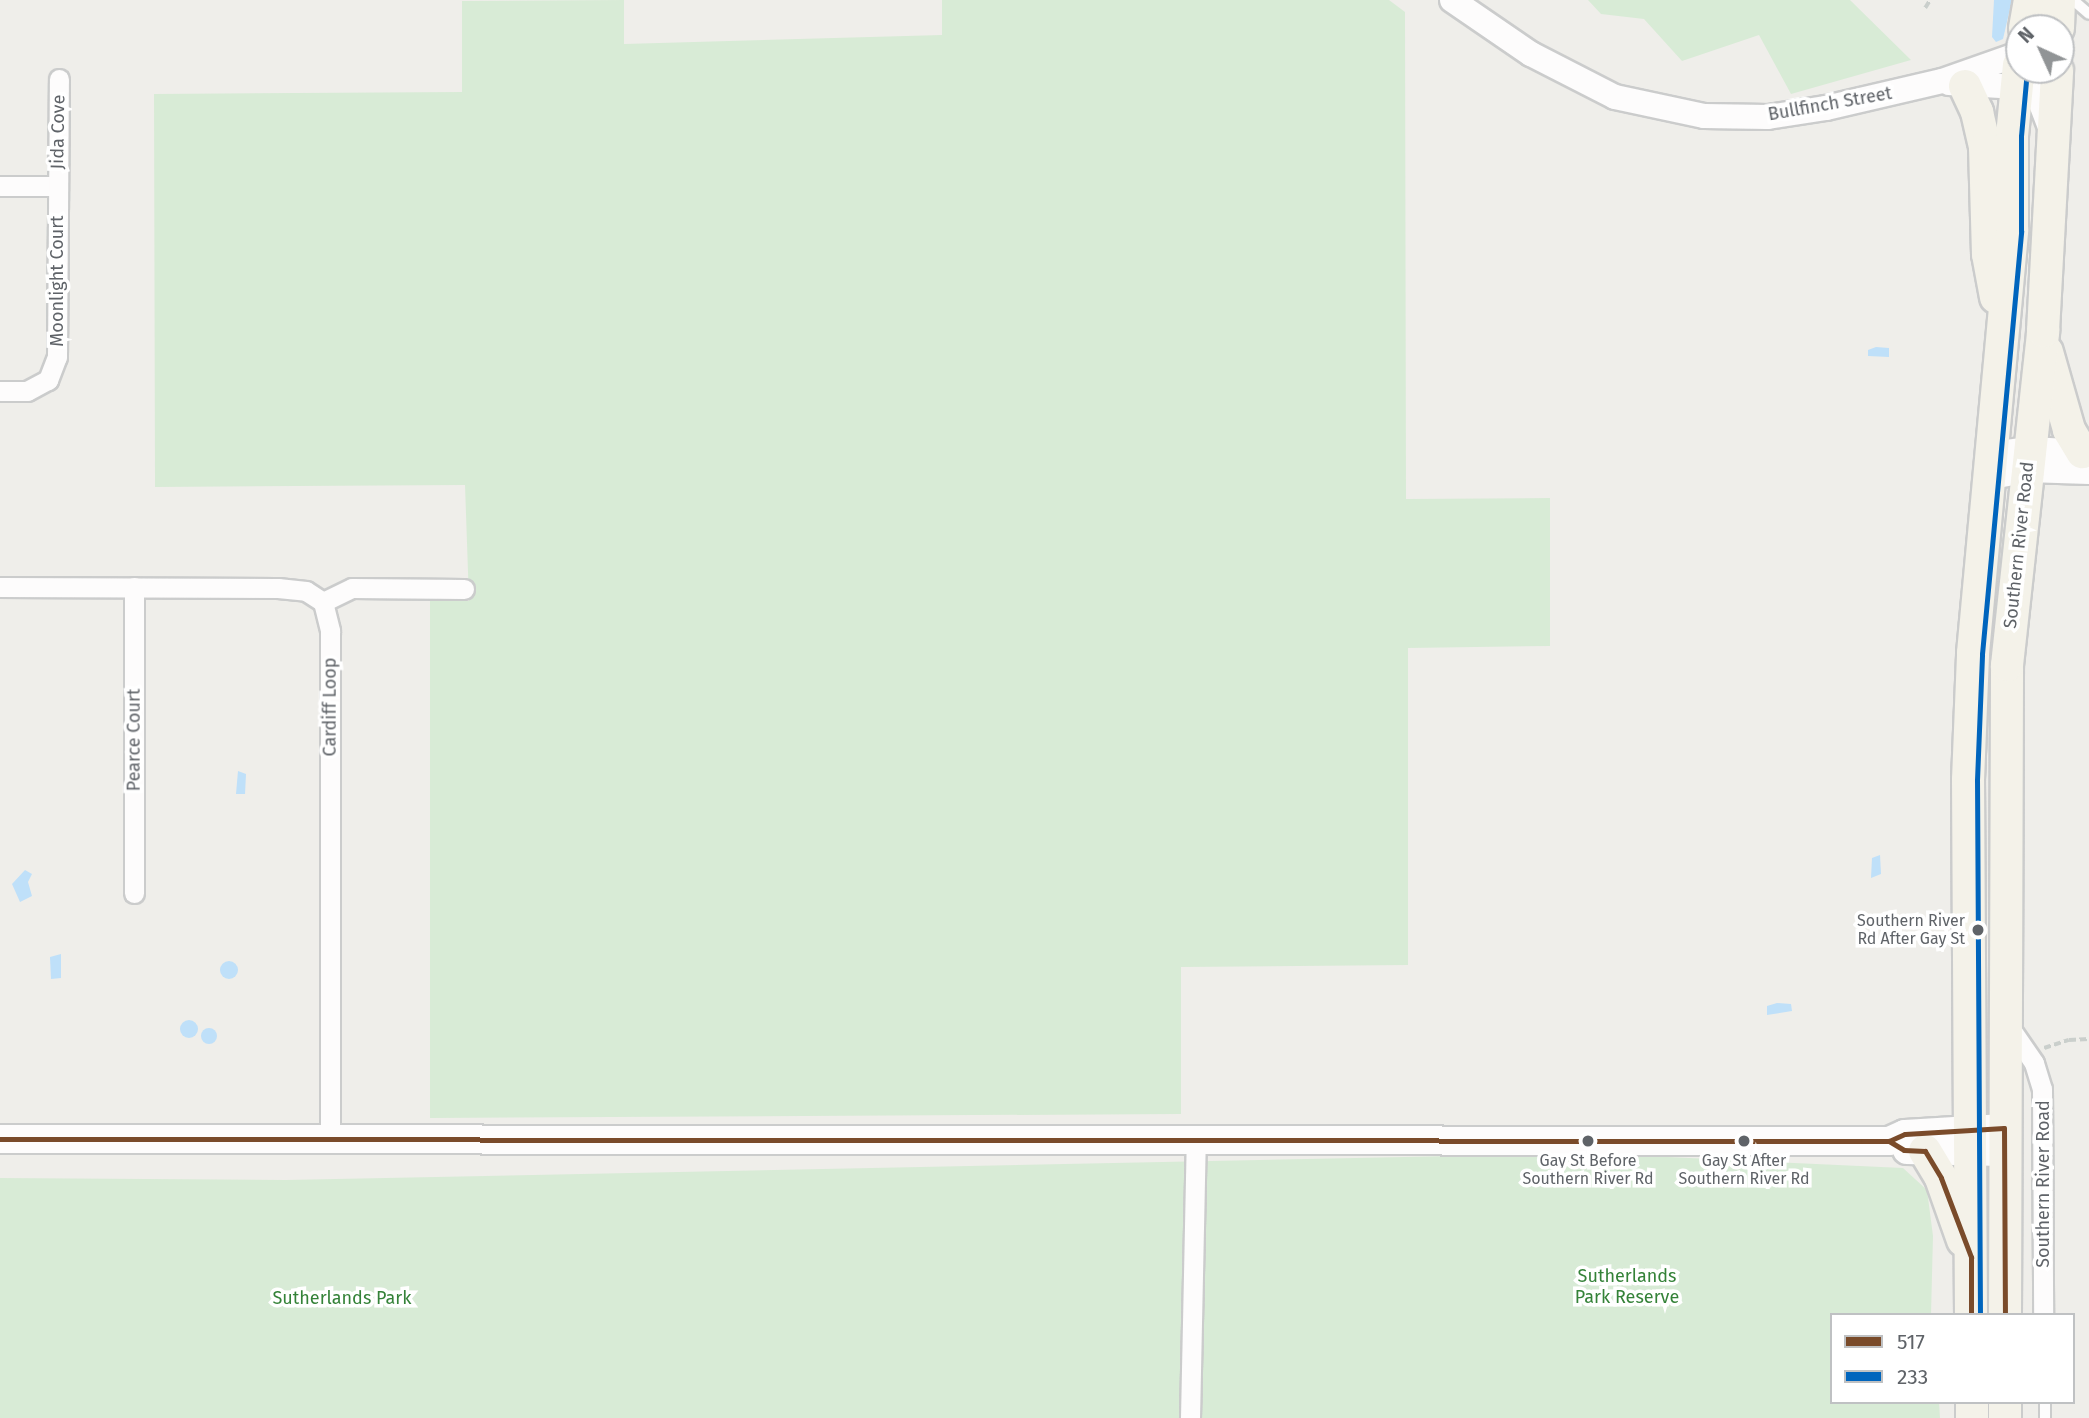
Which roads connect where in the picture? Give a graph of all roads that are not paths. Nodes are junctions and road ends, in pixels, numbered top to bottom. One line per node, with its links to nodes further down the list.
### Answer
1 (1452, 0): 7 (street, Bullfinch Street)
2 (2073, 0): 3 (lane)
3 (2089, 13)
4 (2005, 60): 7 (street, Bullfinch Street)
5 (2005, 76): 7 (street, Bullfinch Street)
6 (59, 79): 13 (street, Jida Cove)
7 (1953, 84): 16 (main road)
8 (2020, 84): 16 (main road, Southern River Road)
9 (2031, 84): 11 (street)
10 (2056, 84): 11 (main road, Southern River Road)
11 (2053, 137): 14 (main road, Southern River Road)
12 (0, 186): 13 (street)
13 (57, 186): 15 (street, Moonlight Court)
14 (2042, 337): 17 (main road); 18 (main road, Southern River Road)
15 (0, 391)
16 (1997, 397): 19 (main road, Southern River Road)
17 (2087, 459): 18 (street)
18 (2028, 460): 19 (street); 25 (main road, Southern River Road)
19 (1992, 466): 31 (main road, Southern River Road)
20 (0, 587): 21 (street)
21 (134, 587): 23 (street); 24 (street, Pearce Court)
22 (464, 589): 23 (street)
23 (323, 602): 28 (street, Cardiff Loop)
24 (134, 893)
25 (2006, 1021): 29 (main road, Southern River Road); 36 (street, Southern River Road)
26 (1196, 1138): 28 (main road); 30 (main road); 37 (street)
27 (0, 1139): 28 (main road)
28 (330, 1139)
29 (2004, 1140): 31 (main road); 35 (main road, Southern River Road)
30 (1889, 1141): 31 (main road); 32 (main road)
31 (1971, 1141): 32 (main road); 33 (main road, Southern River Road)
32 (1925, 1151): 33 (main road)
33 (1971, 1257): 34 (main road, Southern River Road)
34 (1971, 1313)
35 (2005, 1313)
36 (2043, 1313)
37 (1190, 1418)

